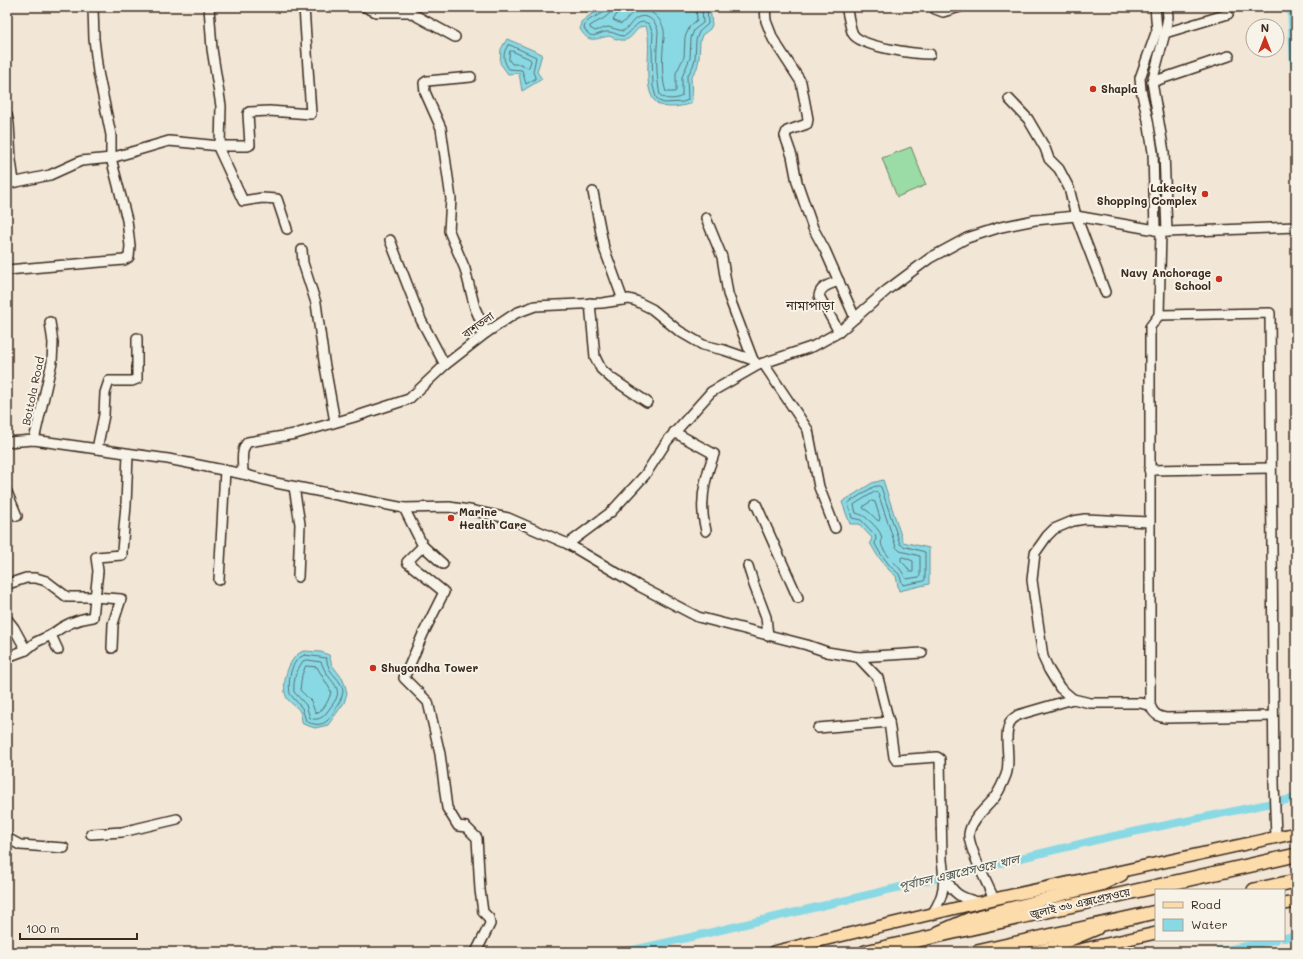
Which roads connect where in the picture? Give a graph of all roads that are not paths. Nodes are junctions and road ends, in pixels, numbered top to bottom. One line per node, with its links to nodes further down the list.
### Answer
1 (93, 7): 27 (street)
2 (209, 7): 24 (street)
3 (304, 7): 24 (street)
4 (365, 7): 13 (street)
5 (765, 7): 38 (street)
6 (846, 7): 14 (street)
7 (934, 7): 8 (street)
8 (960, 7)
9 (1155, 7): 16 (street)
10 (1167, 7): 12 (street)
11 (1228, 14): 12 (street)
12 (1165, 33): 17 (street)
13 (455, 37)
14 (930, 54)
15 (1229, 56): 19 (street)
16 (1146, 59): 17 (street); 23 (street)
17 (1158, 62): 19 (street)
18 (471, 77): 46 (street)
19 (1152, 82): 22 (street)
20 (1009, 99): 30 (street)
21 (7, 115): 28 (street)
22 (1158, 117): 23 (street); 26 (street)
23 (1148, 120): 25 (street)
24 (218, 145): 27 (street); 33 (street)
25 (1153, 152): 26 (street); 34 (street)
26 (1164, 152): 34 (street)
27 (112, 158): 28 (street); 37 (street)
28 (11, 183)
29 (593, 192): 40 (street)
30 (1076, 216): 34 (street); 39 (street); 43 (street)
31 (706, 218): 48 (street)
32 (1296, 227): 34 (street)
33 (287, 229)
34 (1161, 231): 42 (street)
35 (390, 240): 49 (street)
36 (302, 250): 51 (street)
37 (7, 270)
38 (839, 281): 43 (street); 45 (street)
39 (1105, 292)
40 (623, 300): 41 (street, বাশতলা); 48 (street, বাশতলা)
41 (590, 303): 46 (street, বাশতলা); 50 (street)
42 (1159, 315): 57 (street); 59 (street)
43 (855, 318): 45 (street)
44 (50, 322): 53 (street, Bottola Road)
45 (839, 332): 48 (street)
46 (486, 333): 49 (street, বাশতলা)
47 (137, 338): 55 (street)
48 (758, 362): 52 (street); 67 (street)
49 (445, 365): 51 (street, বাশতলা)
50 (647, 402)
51 (335, 422): 60 (street, বাশতলা)
52 (674, 432): 68 (street); 69 (street)
53 (34, 440): 54 (street); 55 (street)
54 (7, 442)
55 (97, 449): 56 (street)
56 (128, 454): 58 (street); 76 (street)
57 (1271, 468): 59 (street); 89 (street)
58 (225, 470): 60 (street); 74 (street)
59 (1149, 470): 66 (street)
60 (244, 474): 61 (street)
61 (294, 487): 64 (street); 73 (street)
62 (7, 492): 65 (street)
63 (756, 504): 77 (street)
64 (404, 508): 69 (street); 70 (street)
65 (17, 516)
66 (1149, 522): 87 (street); 88 (street)
67 (835, 528)
68 (706, 532)
69 (568, 544): 80 (street)
70 (423, 546): 71 (street); 112 (street)
71 (443, 564)
72 (748, 566): 80 (street)
73 (298, 577)
74 (219, 580)
75 (7, 584): 76 (street)
76 (94, 597): 79 (street); 81 (street)
77 (798, 598)
78 (7, 619): 82 (street)
79 (51, 635): 82 (street); 83 (street)
80 (768, 636): 86 (street)
81 (112, 648)
82 (26, 650): 85 (street)
83 (58, 650)
84 (922, 653): 86 (street)
85 (7, 657)
86 (858, 657): 90 (street)
87 (1073, 699): 88 (street); 103 (street)
88 (1150, 705): 89 (street)
89 (1273, 716): 95 (street)
90 (889, 722): 91 (street); 100 (street)
91 (818, 728)
92 (178, 819): 94 (street)
93 (1296, 833): 95 (main road)
94 (91, 834)
95 (1276, 837): 99 (main road)
96 (7, 838): 97 (street)
97 (64, 848)
98 (1296, 855): 111 (highway, জুলাই ৩৬ এক্সপ্রেসওয়ে)
99 (1131, 868): 103 (main road); 111 (main road)
100 (944, 875): 105 (street); 108 (street)
101 (1296, 881): 102 (highway)
102 (1259, 889)
103 (994, 899): 105 (main road)
104 (1296, 902): 106 (main road)
105 (979, 903): 108 (main road)
106 (1285, 904)
107 (1155, 912): 109 (highway)
108 (932, 914): 113 (main road)
109 (1116, 920): 115 (highway); 116 (main road)
110 (1155, 933): 117 (main road)
111 (925, 938): 114 (highway, জুলাই ৩৬ এক্সপ্রেসওয়ে)
112 (476, 952)
113 (773, 952)
114 (865, 952)
115 (977, 952)
116 (1034, 952)
117 (1070, 952)

